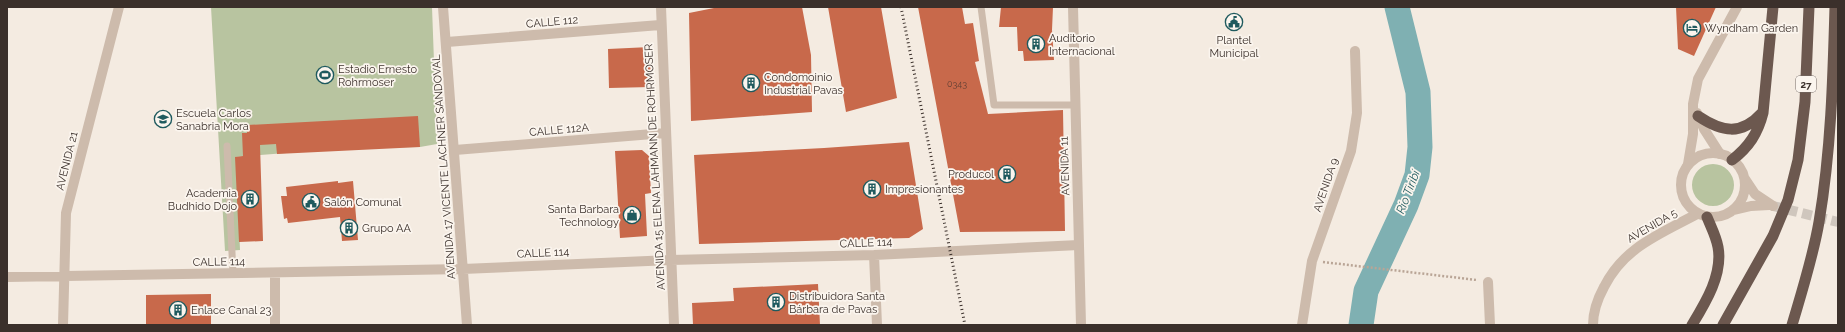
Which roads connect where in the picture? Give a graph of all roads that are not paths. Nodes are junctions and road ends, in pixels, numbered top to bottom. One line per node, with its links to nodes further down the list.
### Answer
1 (119, 7): 32 (street, AVENIDA 21)
2 (443, 7): 11 (street, AVENIDA 17 VICENTE LACHNER SANDOVAL)
3 (661, 7): 10 (street, AVENIDA 15 ELENA LAHMANN DE ROHRMOSER)
4 (981, 7): 14 (lane)
5 (1073, 7): 14 (street, AVENIDA 11)
6 (1737, 7): 13 (street)
7 (1772, 7): 15 (highway)
8 (1809, 7): 45 (highway, 27)
9 (1835, 7): 46 (highway)
10 (660, 25): 11 (street, CALLE 112); 17 (street, AVENIDA 15 ELENA LAHMANN DE ROHRMOSER)
11 (447, 42): 19 (street, AVENIDA 17 VICENTE LACHNER SANDOVAL)
12 (1355, 51): 41 (street, AVENIDA 9)
13 (1693, 104): 16 (street); 22 (street)
14 (1075, 105): 26 (street, AVENIDA 11)
15 (1763, 113): 16 (highway); 21 (highway)
16 (1698, 116): 20 (street)
17 (665, 133): 19 (street, CALLE 112A); 28 (street, AVENIDA 15 ELENA LAHMANN DE ROHRMOSER)
18 (227, 146): 31 (lane)
19 (455, 150): 29 (street, AVENIDA 17 VICENTE LACHNER SANDOVAL)
20 (1720, 154): 21 (street); 22 (street)
21 (1732, 160): 23 (street)
22 (1688, 164): 25 (street)
23 (1744, 179): 24 (street); 24 (street)
24 (1734, 210): 25 (street)
25 (1702, 216): 43 (street, AVENIDA 5); 44 (highway)
26 (1079, 245): 27 (street, CALLE 114); 40 (street, AVENIDA 11)
27 (874, 255): 28 (street, CALLE 114); 39 (street)
28 (671, 260): 29 (street, CALLE 114); 38 (street, AVENIDA 15 ELENA LAHMANN DE ROHRMOSER)
29 (463, 269): 30 (street, CALLE 114); 37 (street, AVENIDA 17 VICENTE LACHNER SANDOVAL)
30 (275, 273): 31 (street, CALLE 114); 36 (street)
31 (233, 274): 32 (street, CALLE 114)
32 (63, 276): 33 (street, CALLE 114); 35 (street, AVENIDA 21)
33 (7, 277)
34 (1488, 282): 42 (street)
35 (63, 325)
36 (275, 325)
37 (467, 325)
38 (674, 325)
39 (877, 325)
40 (1081, 325)
41 (1302, 325)
42 (1490, 325)
43 (1593, 325)
44 (1692, 325)
45 (1723, 325)
46 (1792, 325)

